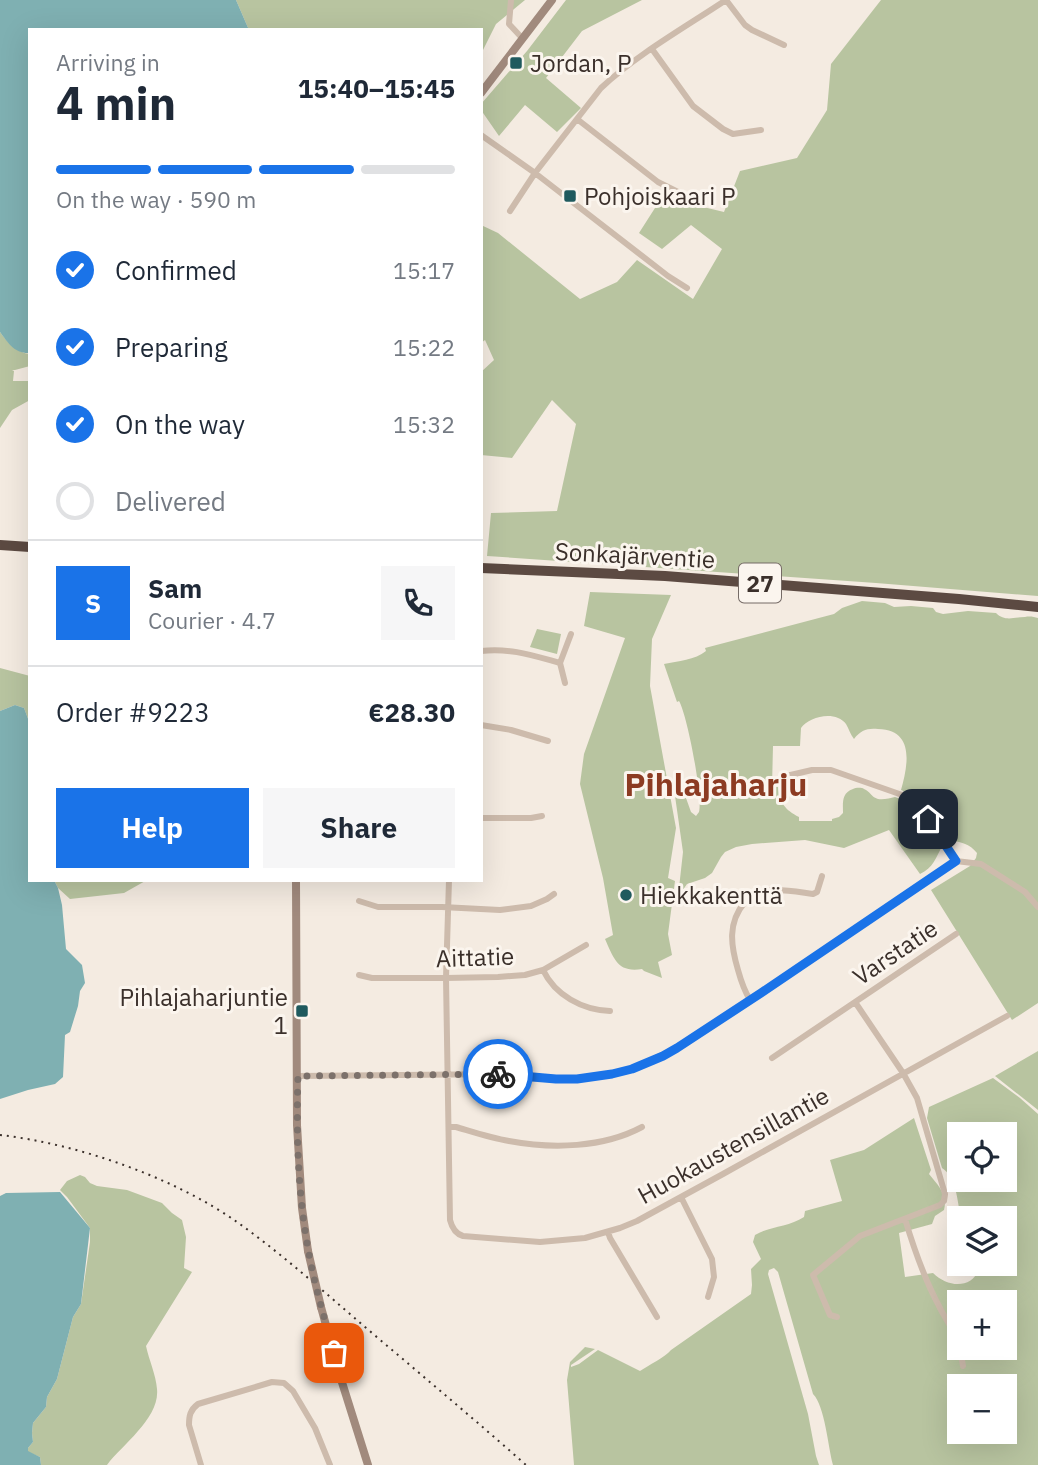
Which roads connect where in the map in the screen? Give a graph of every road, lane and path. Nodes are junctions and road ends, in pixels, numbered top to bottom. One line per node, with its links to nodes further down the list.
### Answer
1 (511, 0): 4 (street)
2 (552, 0): 4 (main road)
3 (726, 0): 5 (street); 6 (street)
4 (523, 39): 7 (main road)
5 (784, 46)
6 (652, 50): 8 (street); 9 (street)
7 (483, 90)
8 (577, 119): 11 (street); 12 (street)
9 (761, 130)
10 (483, 136): 11 (street)
11 (535, 173): 13 (street); 14 (street)
12 (678, 192)
13 (510, 211)
14 (687, 288)
15 (0, 545): 16 (highway)
16 (28, 547)
17 (483, 568): 18 (highway, Sonkajärventie / 27)
18 (1038, 607)
19 (571, 634): 21 (street)
20 (483, 651): 21 (street)
21 (560, 663): 22 (street)
22 (565, 683)
23 (483, 725): 24 (street)
24 (548, 741)
25 (782, 776): 28 (street)
26 (542, 816): 27 (street)
27 (483, 818)
28 (956, 861): 35 (street); 41 (street)
29 (822, 876): 41 (street)
30 (296, 882): 48 (main road)
31 (449, 882): 34 (street)
32 (554, 894): 34 (street)
33 (359, 901): 34 (street)
34 (449, 907): 40 (street)
35 (1038, 908)
36 (956, 934): 42 (street, Varstatie)
37 (586, 944): 38 (street, Aittatie)
38 (544, 970): 40 (street, Aittatie); 43 (street)
39 (359, 975): 40 (street, Aittatie)
40 (446, 978): 47 (street)
41 (750, 1000): 47 (street)
42 (855, 1002): 45 (street, Varstatie); 46 (street, Varstatie)
43 (610, 1012)
44 (1007, 1016): 46 (street, Huokaustensillantie)
45 (772, 1058)
46 (903, 1073): 51 (street, Huokaustensillantie); 52 (street, Varstatie)
47 (447, 1074): 48 (street); 49 (street)
48 (298, 1076): 62 (main road, bridge)
49 (449, 1127): 50 (street); 53 (street, Huokaustensillantie)
50 (642, 1127)
51 (681, 1197): 53 (street, Huokaustensillantie); 54 (street)
52 (905, 1219): 56 (street, Varstatie); 57 (street)
53 (608, 1232): 55 (street)
54 (708, 1297)
55 (657, 1317)
56 (837, 1317)
57 (947, 1323)
58 (961, 1360): 59 (street)
59 (962, 1366)
60 (201, 1465): 61 (street)
61 (330, 1465)
62 (368, 1465)

